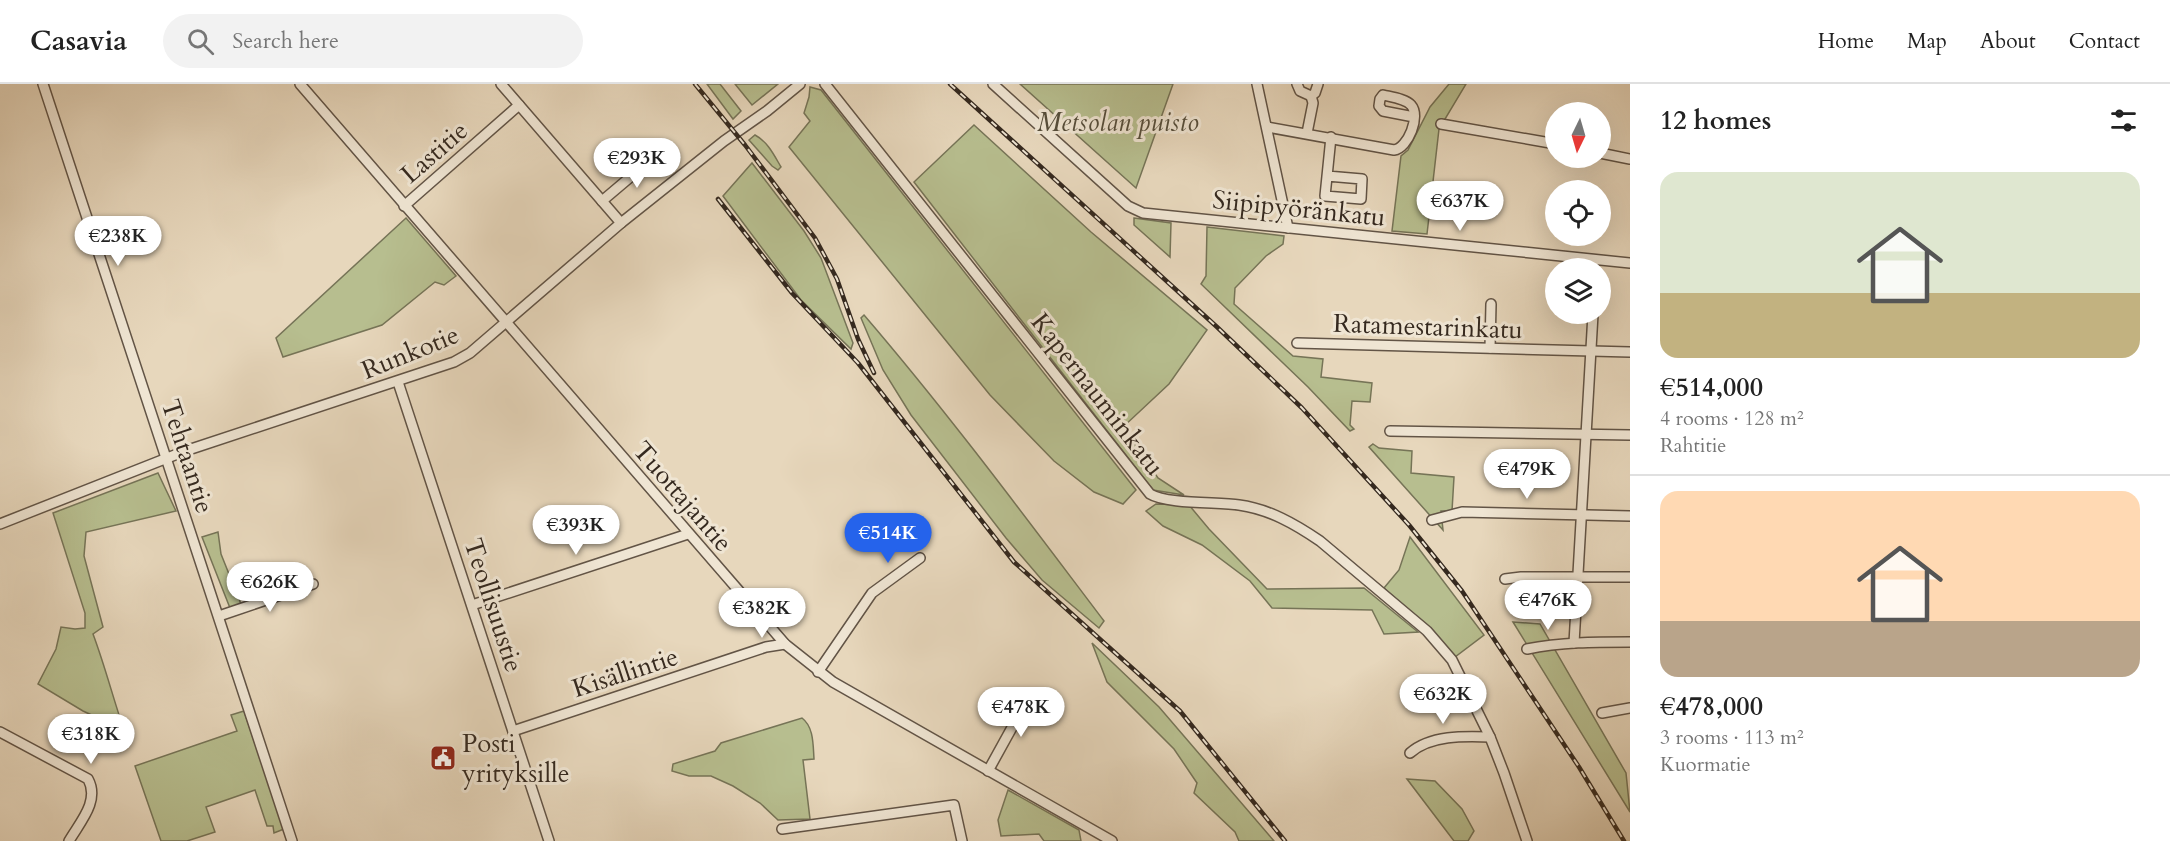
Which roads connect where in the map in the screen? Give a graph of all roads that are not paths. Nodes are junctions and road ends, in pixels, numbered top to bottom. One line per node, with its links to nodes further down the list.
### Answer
1 (43, 84): 38 (street, Tehtaantie)
2 (300, 84): 23 (street, Tuottajantie)
3 (501, 84): 11 (street)
4 (800, 84): 24 (street, Runkotie)
5 (825, 84): 61 (street, Kapernauminkatu)
6 (993, 84): 25 (street, Siipipyöränkatu)
7 (1257, 84): 14 (street)
8 (1297, 84): 10 (street)
9 (1318, 84): 10 (street)
10 (1311, 96): 15 (street)
11 (519, 105): 22 (street); 23 (street, Lastitie)
12 (1414, 117): 16 (street)
13 (1441, 124): 17 (street)
14 (1268, 127): 15 (street); 25 (street)
15 (1307, 133): 16 (street)
16 (1331, 137): 21 (street)
17 (1545, 142)
18 (1611, 155): 20 (street)
19 (654, 157): 22 (street)
20 (1630, 159)
21 (1327, 176)
22 (602, 201): 24 (street)
23 (404, 206): 28 (street, Tuottajantie)
24 (621, 223): 28 (street, Runkotie)
25 (1288, 228): 26 (street, Siipipyöränkatu)
26 (1630, 263)
27 (1491, 304): 31 (street)
28 (506, 323): 34 (street, Runkotie); 43 (street, Tuottajantie)
29 (1592, 324): 32 (street)
30 (1297, 343): 31 (street, Ratamestarinkatu)
31 (1490, 348): 32 (street, Ratamestarinkatu)
32 (1591, 351): 33 (street, Ratamestarinkatu); 36 (street)
33 (1630, 352)
34 (399, 382): 38 (street, Runkotie); 49 (street, Teollisuustie)
35 (1390, 431): 36 (street)
36 (1586, 434): 37 (street); 39 (street)
37 (1630, 435)
38 (167, 458): 42 (street, Runkotie); 50 (street, Tehtaantie)
39 (1581, 515): 40 (street); 41 (street); 45 (street)
40 (1630, 516)
41 (1432, 520)
42 (0, 524)
43 (688, 534): 49 (street); 53 (street, Tuottajantie)
44 (920, 558): 55 (street)
45 (1577, 577): 46 (street); 47 (street); 51 (street)
46 (1630, 577)
47 (1506, 579)
48 (313, 584): 50 (street)
49 (472, 605): 59 (street, Teollisuustie)
50 (219, 616): 66 (street, Tehtaantie)
51 (1574, 642): 52 (street); 54 (street)
52 (1630, 642)
53 (785, 644): 55 (street, Tuottajantie); 59 (street, Kisällintie)
54 (1527, 649)
55 (818, 672): 63 (street, Tuottajantie)
56 (1031, 693): 63 (street)
57 (1630, 708): 58 (street)
58 (1602, 713)
59 (513, 731): 67 (street, Teollisuustie)
60 (0, 732): 65 (street)
61 (1490, 737): 62 (street); 70 (street, Kapernauminkatu)
62 (1410, 753)
63 (988, 771): 69 (street, Tuottajantie)
64 (782, 829): 68 (street)
65 (69, 841)
66 (292, 841)
67 (549, 841)
68 (962, 841)
69 (1112, 841)
70 (1527, 841)

